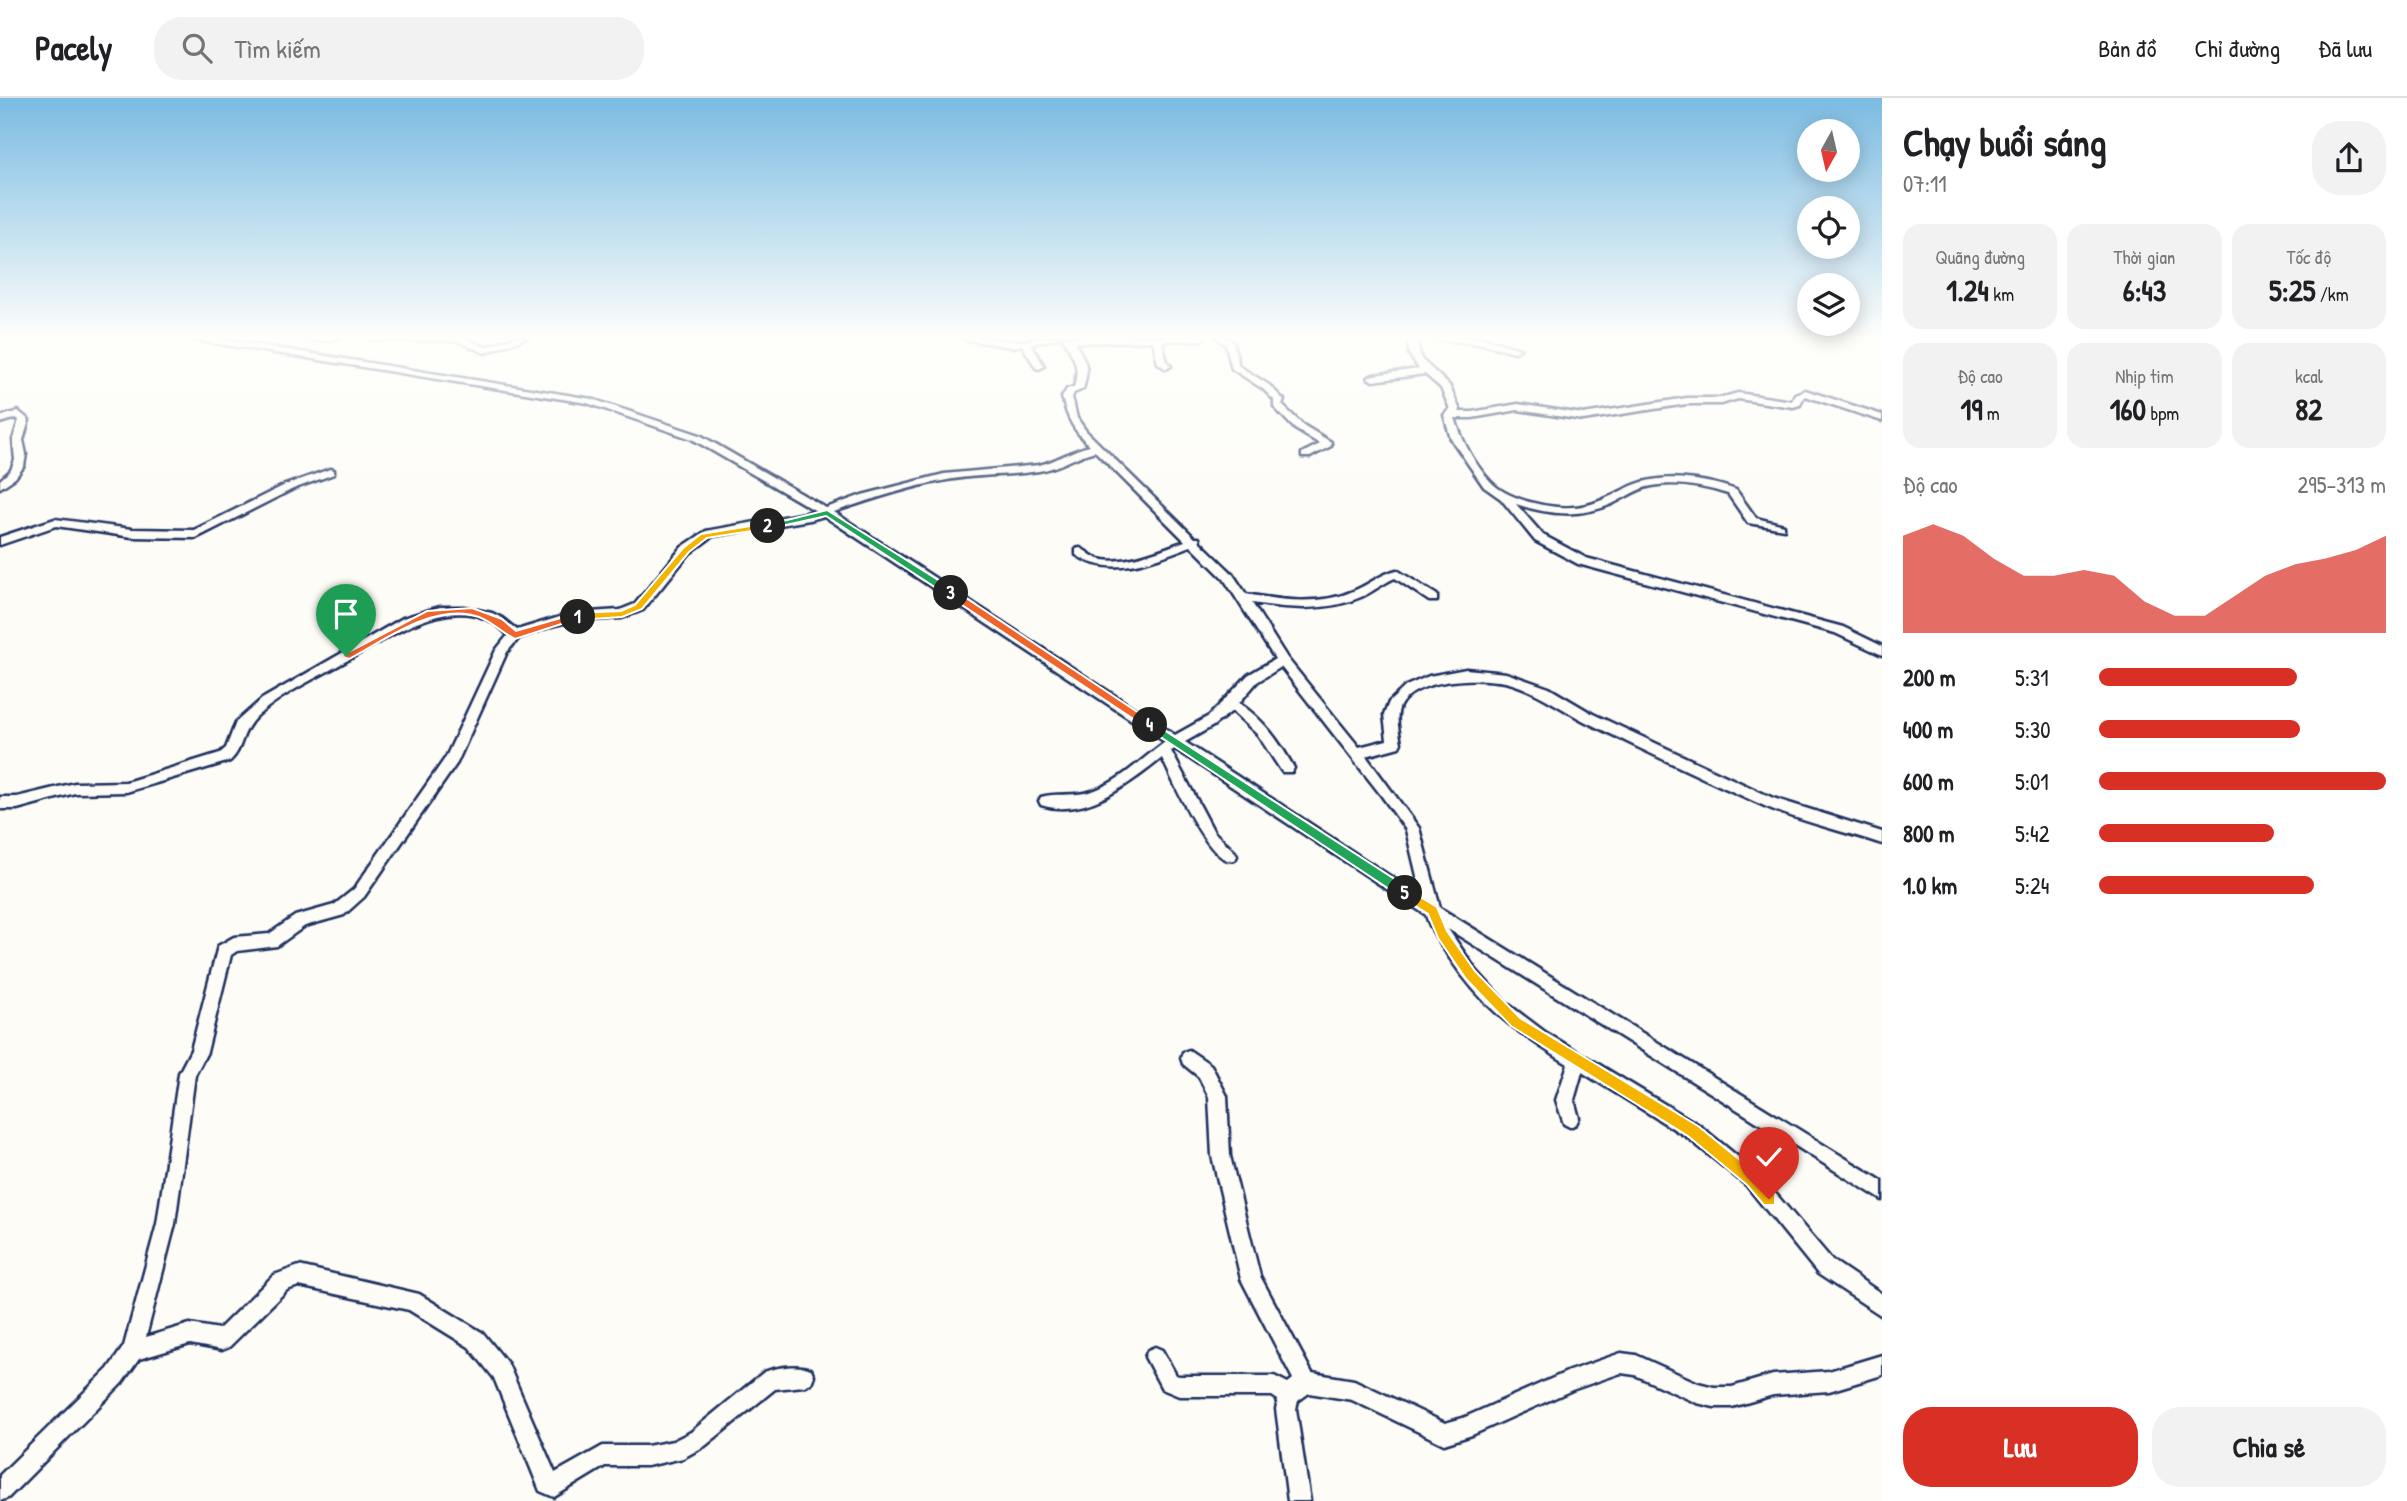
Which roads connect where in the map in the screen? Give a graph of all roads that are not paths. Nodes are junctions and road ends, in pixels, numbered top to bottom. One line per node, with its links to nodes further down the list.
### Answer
1 (593, 402): 15 (street)
2 (1067, 402): 10 (street)
3 (1278, 402): 11 (street)
4 (1452, 402): 7 (street)
5 (1677, 402): 7 (street)
6 (1834, 402): 8 (street)
7 (1449, 415): 14 (street)
8 (1882, 418)
9 (0, 420): 13 (street)
10 (1096, 448): 15 (street); 18 (street)
11 (1306, 455)
12 (330, 472): 17 (street)
13 (0, 485)
14 (1506, 497): 16 (street); 23 (street)
15 (827, 513): 22 (street); 26 (street)
16 (1780, 527)
17 (0, 541)
18 (1195, 541): 19 (street); 20 (street)
19 (1080, 552)
20 (1244, 598): 21 (street); 24 (street)
21 (1433, 598)
22 (515, 635): 30 (street); 39 (street)
23 (1882, 651)
24 (1283, 661): 25 (street); 27 (street)
25 (1229, 703): 26 (street); 28 (street)
26 (1169, 746): 29 (street); 32 (street); 33 (street)
27 (1356, 754): 31 (street); 33 (street)
28 (1287, 768)
29 (1046, 801)
30 (0, 803)
31 (1882, 838)
32 (1230, 856)
33 (1432, 911): 35 (street); 37 (street)
34 (1189, 1058): 43 (street)
35 (1577, 1060): 36 (street); 38 (street)
36 (1570, 1118)
37 (1882, 1191)
38 (1882, 1306)
39 (133, 1351): 42 (street); 44 (street)
40 (1155, 1357): 43 (street)
41 (1882, 1365): 43 (street)
42 (804, 1376)
43 (1298, 1389): 45 (street)
44 (0, 1490)
45 (1299, 1501)

